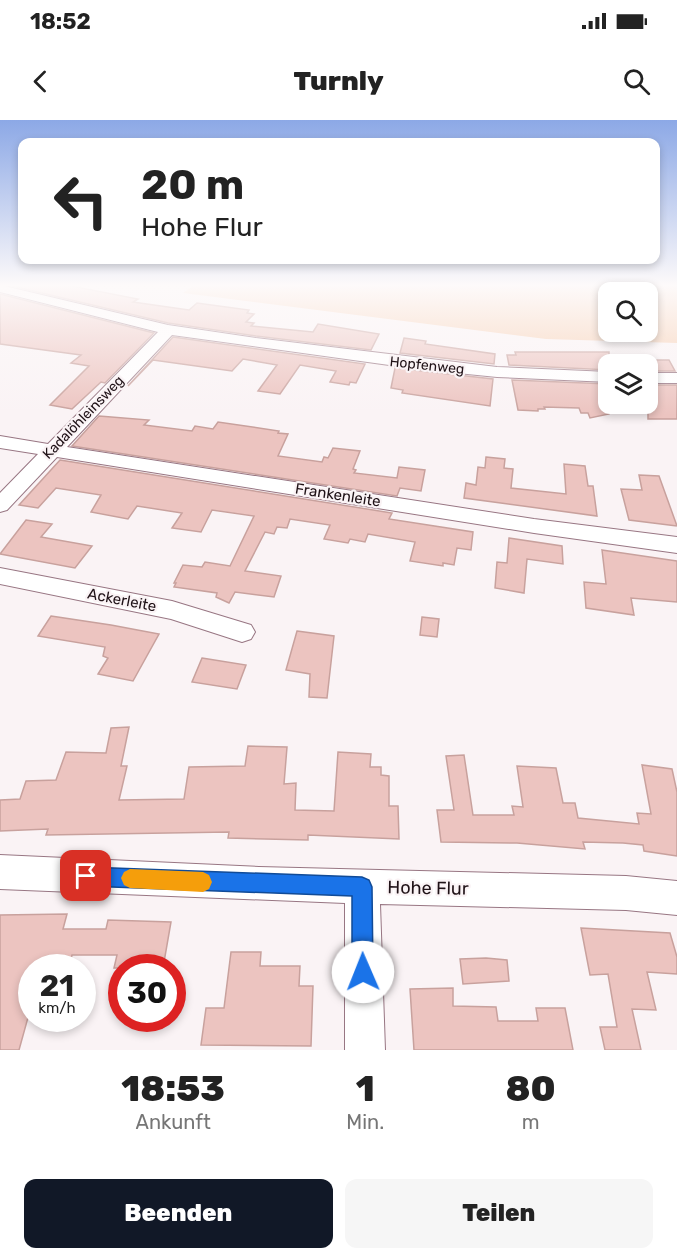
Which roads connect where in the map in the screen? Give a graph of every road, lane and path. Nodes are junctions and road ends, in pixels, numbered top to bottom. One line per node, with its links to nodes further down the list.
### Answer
1 (162, 328): 2 (street, Hopfenweg)
2 (168, 330): 3 (street, Hopfenweg); 7 (street, Kadalöhleinsweg)
3 (598, 377)
4 (658, 378): 5 (street)
5 (677, 378)
6 (0, 442): 7 (street, Frankenleite)
7 (50, 452): 8 (street, Kadalöhleinsweg); 9 (street, Frankenleite)
8 (0, 505)
9 (677, 545)
10 (0, 576): 11 (street, Ackerleite)
11 (242, 632)
12 (0, 872): 13 (street, Hohe Flur)
13 (362, 887): 14 (street, Hohe Flur); 15 (street)
14 (677, 898)
15 (365, 1050)

